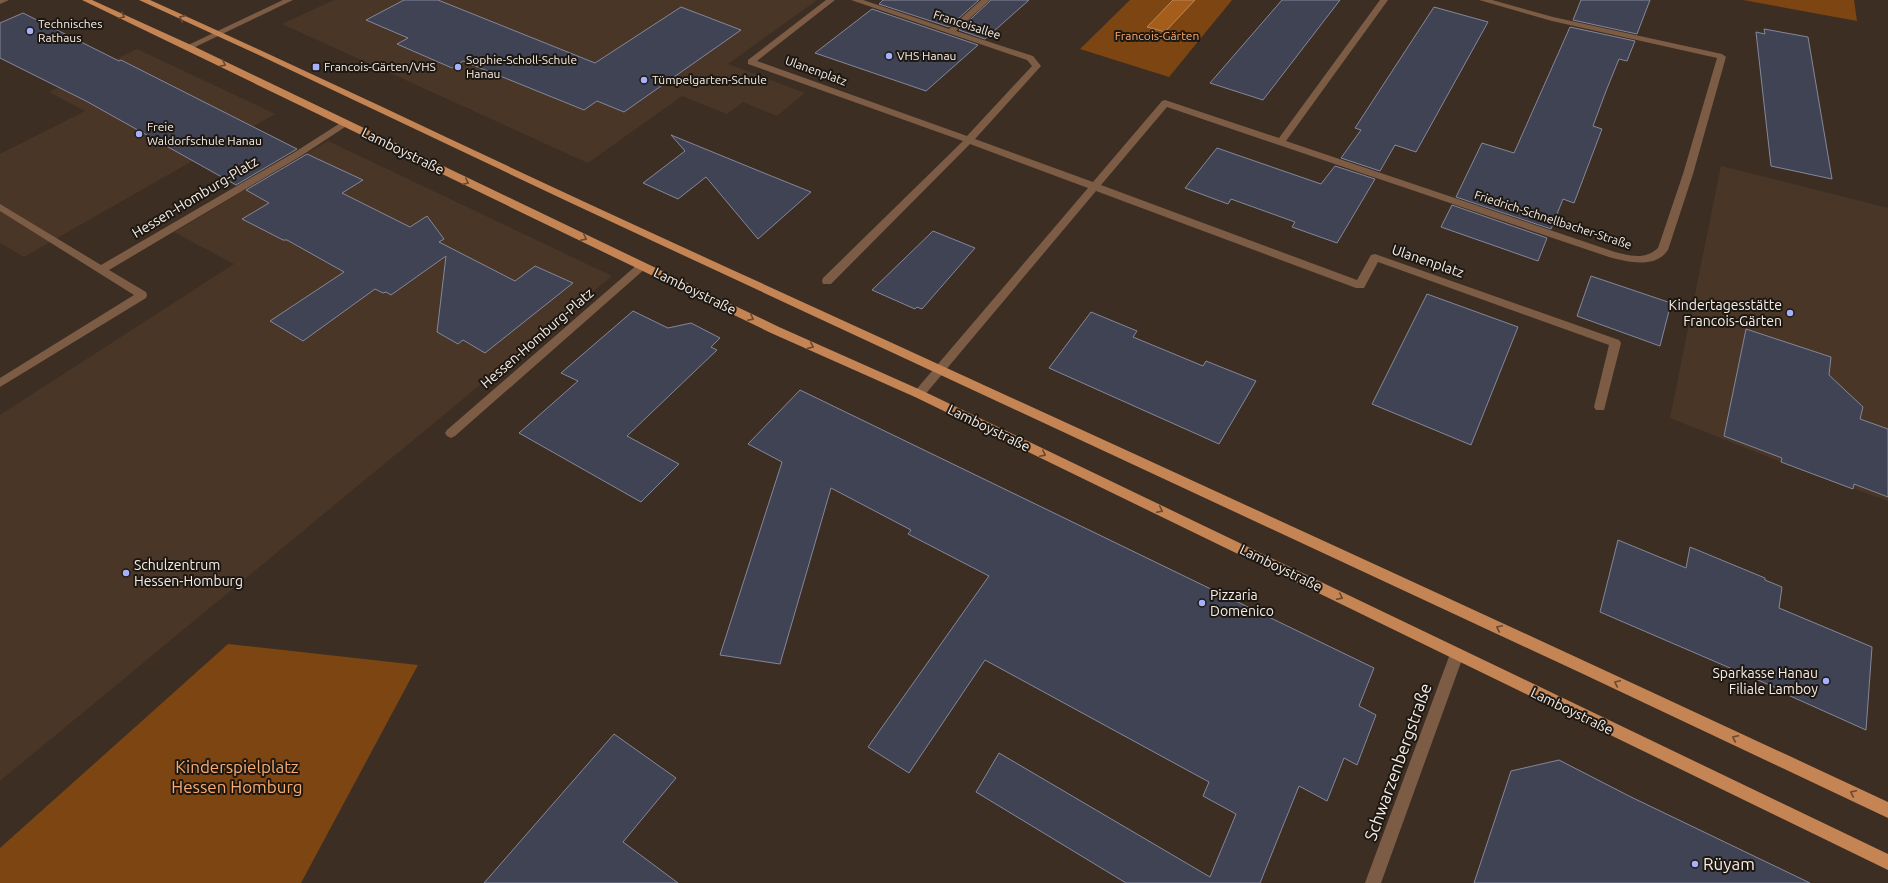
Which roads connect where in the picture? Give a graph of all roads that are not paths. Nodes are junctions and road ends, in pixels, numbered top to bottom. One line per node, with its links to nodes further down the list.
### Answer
1 (5, 0): 10 (street)
2 (86, 0): 13 (main road, Lamboystraße, one-way to 13)
3 (143, 0): 12 (main road, Lamboystraße, one-way to 3)
4 (289, 0): 12 (street)
5 (831, 0): 15 (street, Ulanenplatz)
6 (854, 0): 11 (street, Francoisallee)
7 (986, 0): 11 (street)
8 (1384, 0): 16 (street)
9 (1483, 0): 16 (street, Friedrich-Schnellbacher-Straße)
10 (0, 2)
11 (950, 32): 15 (street, Francoisallee)
12 (218, 33): 13 (street); 22 (main road, Lamboystraße)
13 (188, 47): 14 (main road, Lamboystraße, one-way to 14)
14 (345, 124): 19 (main road, Lamboystraße, one-way to 19); 20 (street, Hessen-Homburg-Platz)
15 (969, 140): 17 (street, Ulanenplatz); 21 (street)
16 (1280, 143): 17 (street, Friedrich-Schnellbacher-Straße)
17 (1095, 186): 22 (street); 25 (street, Ulanenplatz)
18 (0, 207): 20 (street)
19 (642, 266): 24 (main road, Lamboystraße, one-way to 24); 26 (street, Hessen-Homburg-Platz)
20 (101, 270): 23 (street)
21 (827, 281)
22 (940, 369): 24 (street); 28 (main road, Lamboystraße, one-way to 22)
23 (0, 383)
24 (919, 394): 27 (main road, Lamboystraße, one-way to 27)
25 (1600, 407)
26 (451, 433)
27 (1457, 654): 29 (main road, Lamboystraße); 30 (street, Schwarzenbergstraße)
28 (1888, 810)
29 (1888, 862)
30 (1373, 883)

